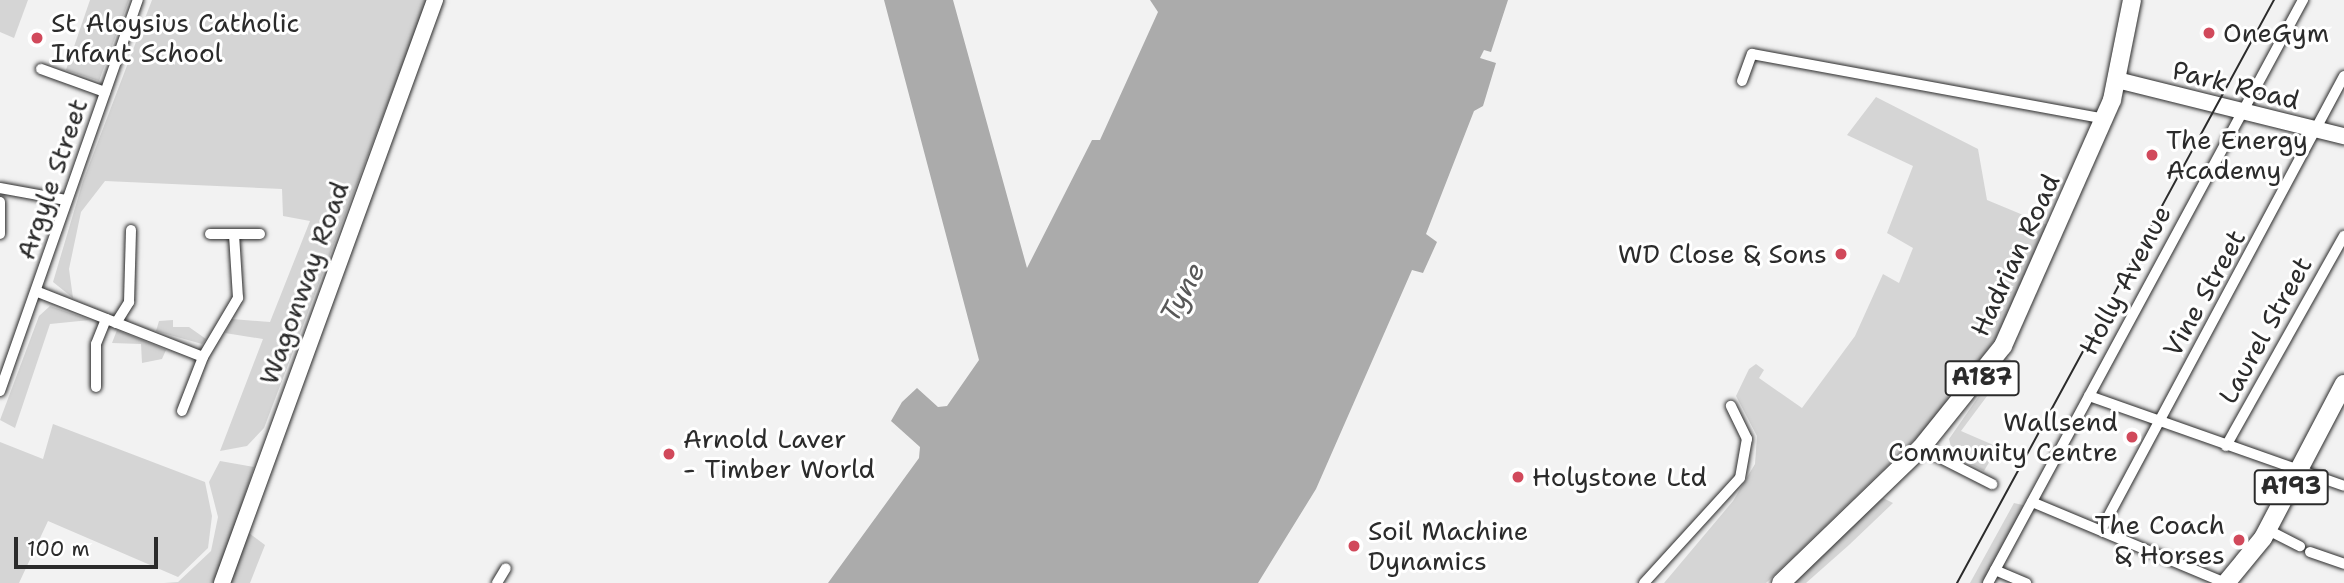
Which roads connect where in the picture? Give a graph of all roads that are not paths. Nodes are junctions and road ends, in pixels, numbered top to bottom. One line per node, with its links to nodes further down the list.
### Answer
1 (138, 0): 9 (street, Argyle Street)
2 (435, 0): 44 (main road, Wagonway Road)
3 (2132, 0): 7 (main road, A187)
4 (2303, 0): 10 (street, Holly Avenue)
5 (41, 69): 9 (street)
6 (2344, 76): 12 (street, Vine Street)
7 (2117, 80): 10 (main road, Park Road); 11 (main road, A187)
8 (1742, 81): 11 (street)
9 (105, 92): 15 (street, Argyle Street)
10 (2241, 111): 12 (main road, Park Road); 29 (street, Holly Avenue)
11 (2105, 119): 34 (main road, Hadrian Road / A187)
12 (2319, 130): 13 (main road, Park Road); 32 (street, Vine Street)
13 (2344, 136)
14 (0, 188): 15 (street)
15 (66, 201): 23 (street, Argyle Street)
16 (0, 202): 18 (street)
17 (131, 230): 24 (street)
18 (0, 234)
19 (210, 234): 20 (street)
20 (234, 234): 21 (street); 25 (street)
21 (260, 234)
22 (2344, 236): 33 (street, Laurel Street)
23 (38, 292): 24 (street); 27 (street, Argyle Street)
24 (111, 321): 25 (street); 26 (street)
25 (203, 357): 31 (street)
26 (96, 387)
27 (0, 391)
28 (2342, 392): 35 (main road, A193)
29 (2089, 396): 32 (street); 38 (street, Holly Avenue)
30 (1731, 407): 46 (street)
31 (183, 411)
32 (2160, 422): 33 (street); 39 (street, Vine Street)
33 (2227, 446): 35 (street)
34 (1921, 448): 36 (street); 47 (main road, Hadrian Road / A187)
35 (2300, 472): 37 (street); 40 (main road, A193)
36 (1992, 484)
37 (2344, 486)
38 (2032, 502): 39 (street); 43 (street, Holly Avenue)
39 (2101, 530): 50 (street)
40 (2268, 530): 41 (street); 50 (main road, A193)
41 (2344, 564)
42 (506, 568): 45 (street)
43 (1996, 570): 48 (street, Holly Avenue); 49 (street)
44 (222, 583)
45 (497, 583)
46 (1644, 583)
47 (1781, 583)
48 (1989, 583)
49 (2026, 583)
50 (2226, 583)

